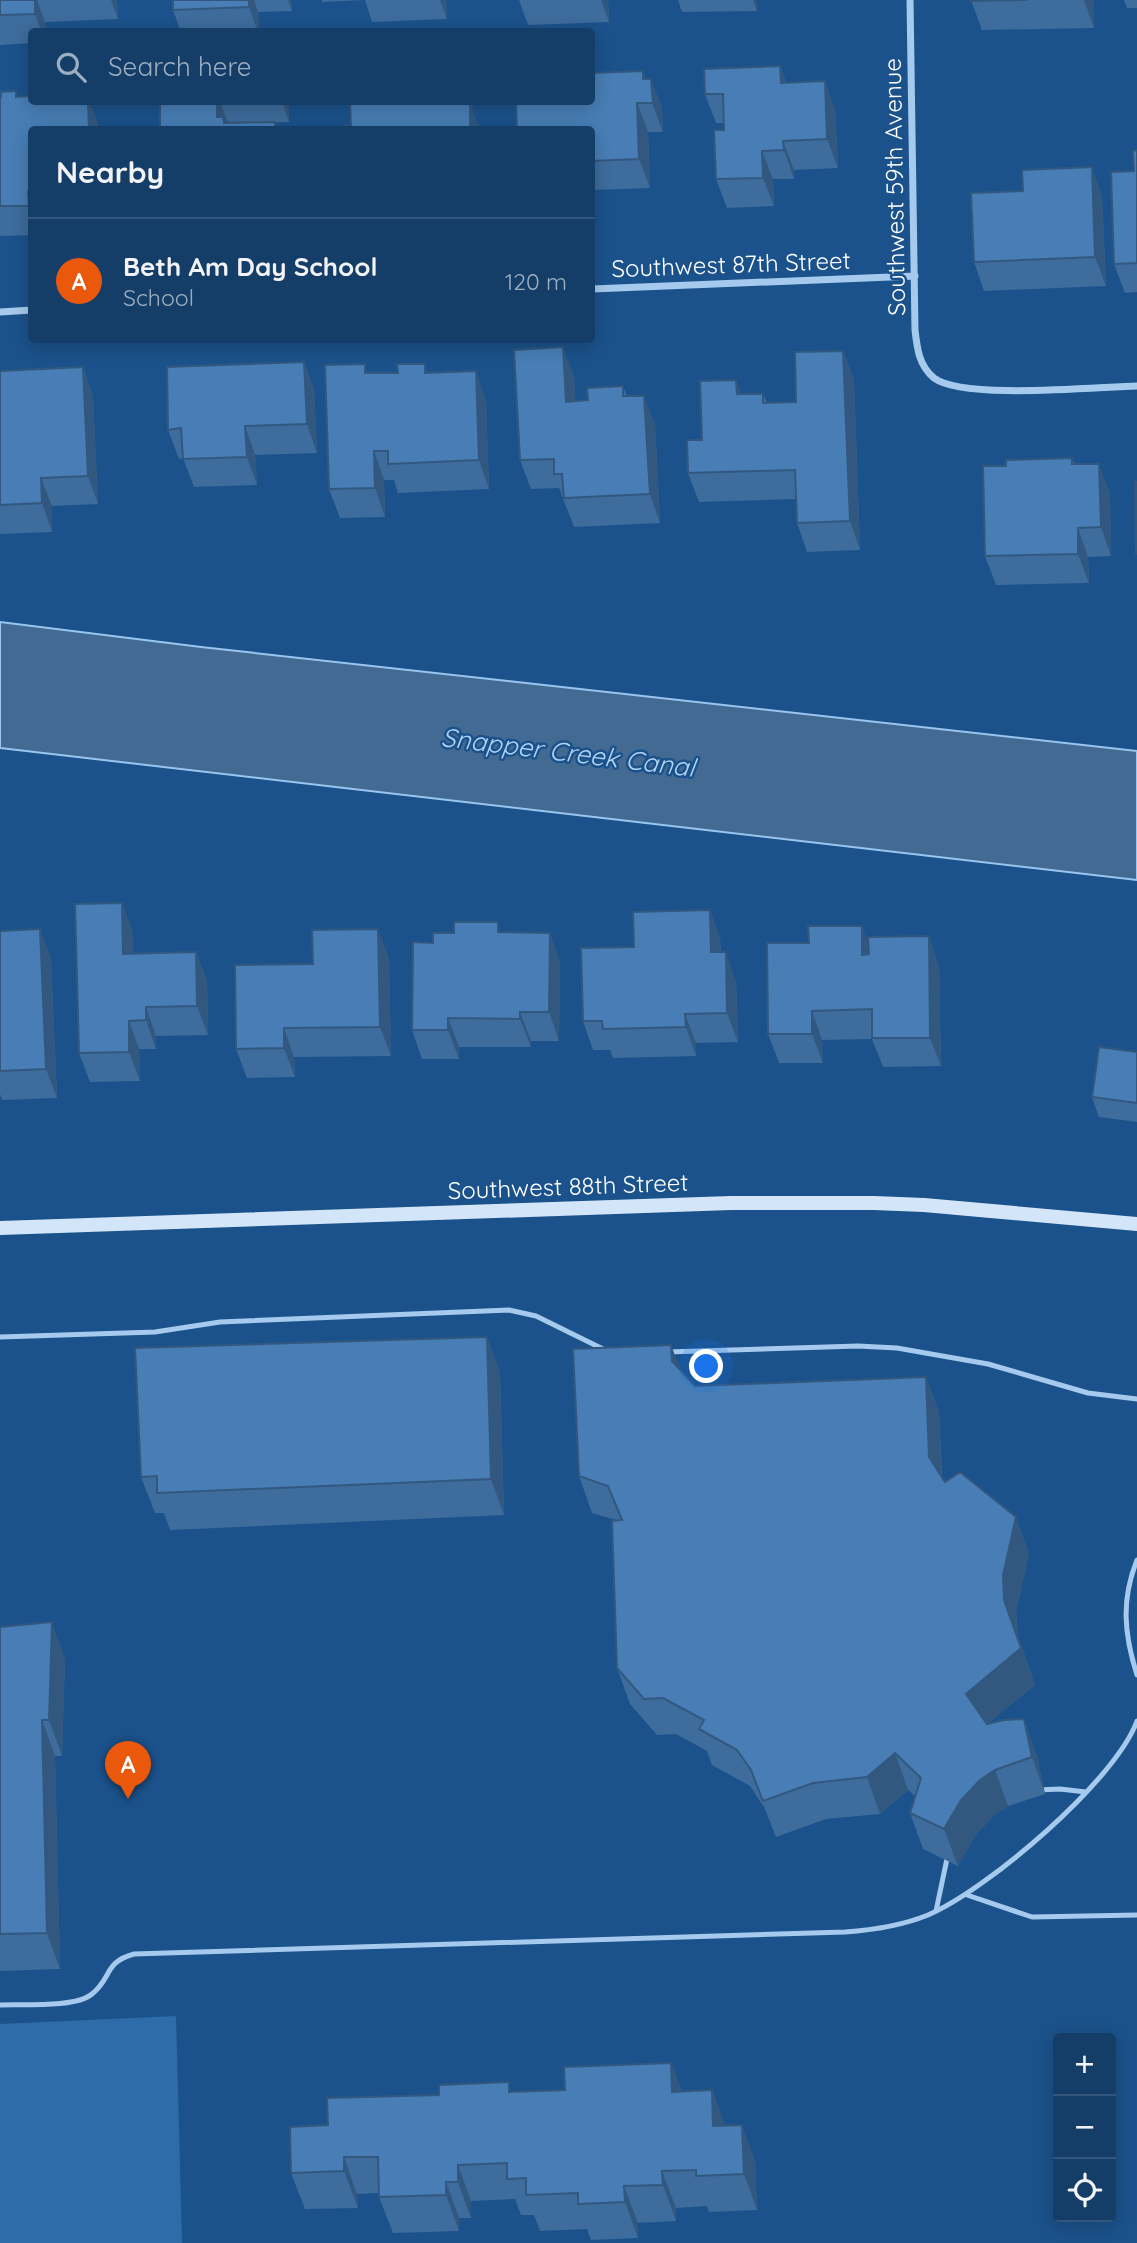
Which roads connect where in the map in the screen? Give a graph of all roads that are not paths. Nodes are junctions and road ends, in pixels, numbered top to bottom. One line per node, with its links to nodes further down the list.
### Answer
1 (910, 0): 2 (street, Southwest 59th Avenue)
2 (915, 276): 3 (street, Southwest 87th Street); 6 (street, Southwest 59th Avenue)
3 (595, 289)
4 (28, 310): 5 (street)
5 (0, 312)
6 (1137, 386)
7 (1137, 1224): 8 (street, Southwest 88th Street)
8 (0, 1228)
9 (0, 1337): 10 (lane)
10 (617, 1352)
11 (655, 1352): 12 (lane)
12 (1137, 1399)
13 (1137, 1560): 14 (lane)
14 (1137, 1675)
15 (1137, 1721): 17 (lane)
16 (1032, 1790): 17 (lane)
17 (1086, 1792): 19 (lane)
18 (949, 1851): 20 (lane)
19 (967, 1895): 20 (lane); 21 (lane)
20 (936, 1911): 22 (lane)
21 (1137, 1915)
22 (0, 2005)

